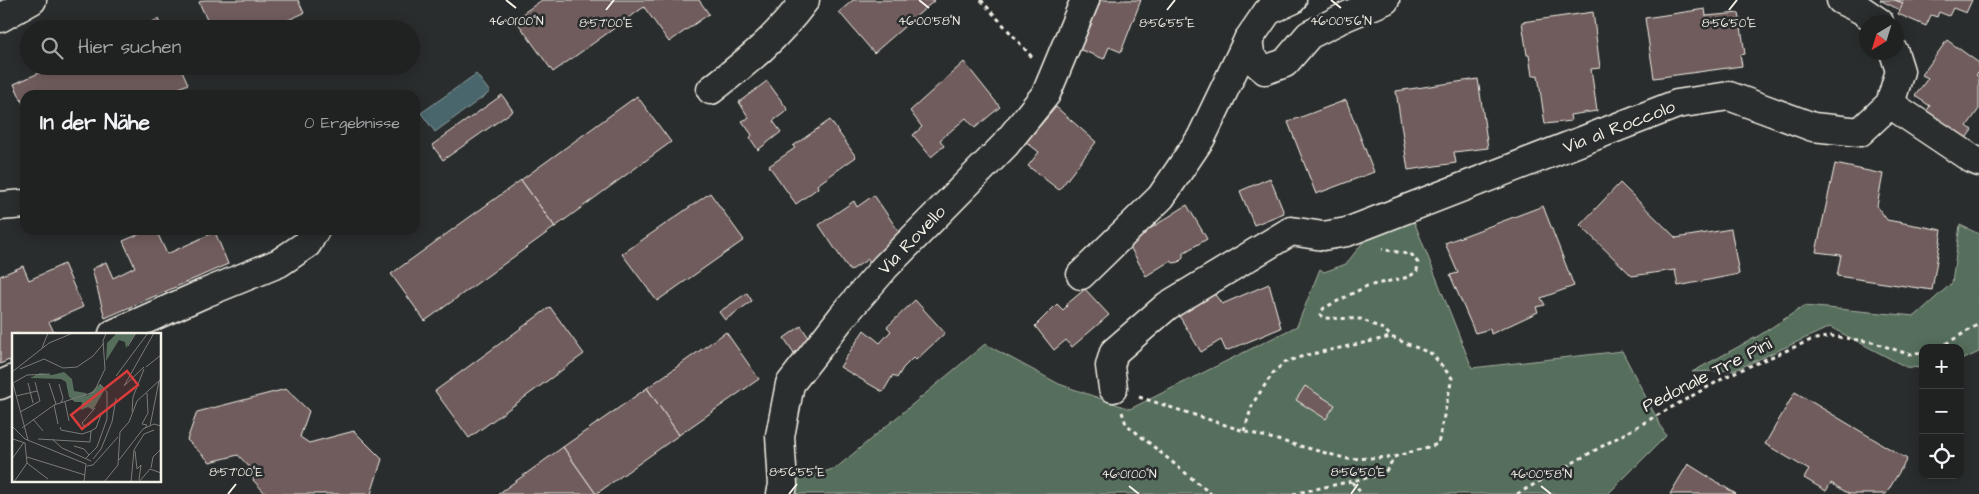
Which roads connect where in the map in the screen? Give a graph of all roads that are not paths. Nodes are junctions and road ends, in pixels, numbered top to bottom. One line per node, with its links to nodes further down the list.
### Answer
1 (32, 0): 8 (street)
2 (805, 0): 11 (street)
3 (1085, 0): 22 (street, Via Rovello)
4 (1292, 0): 9 (street)
5 (1385, 0): 9 (street)
6 (1841, 0): 7 (street)
7 (1869, 15)
8 (0, 18)
9 (1248, 40): 17 (street)
10 (1897, 60): 12 (street)
11 (711, 90)
12 (1890, 104): 13 (street); 21 (street, Via al Roccolo)
13 (1979, 162)
14 (20, 204): 15 (street)
15 (0, 206)
16 (312, 235): 18 (street)
17 (1080, 275)
18 (115, 333)
19 (12, 380): 20 (street)
20 (0, 385)
21 (1113, 388)
22 (781, 494)

